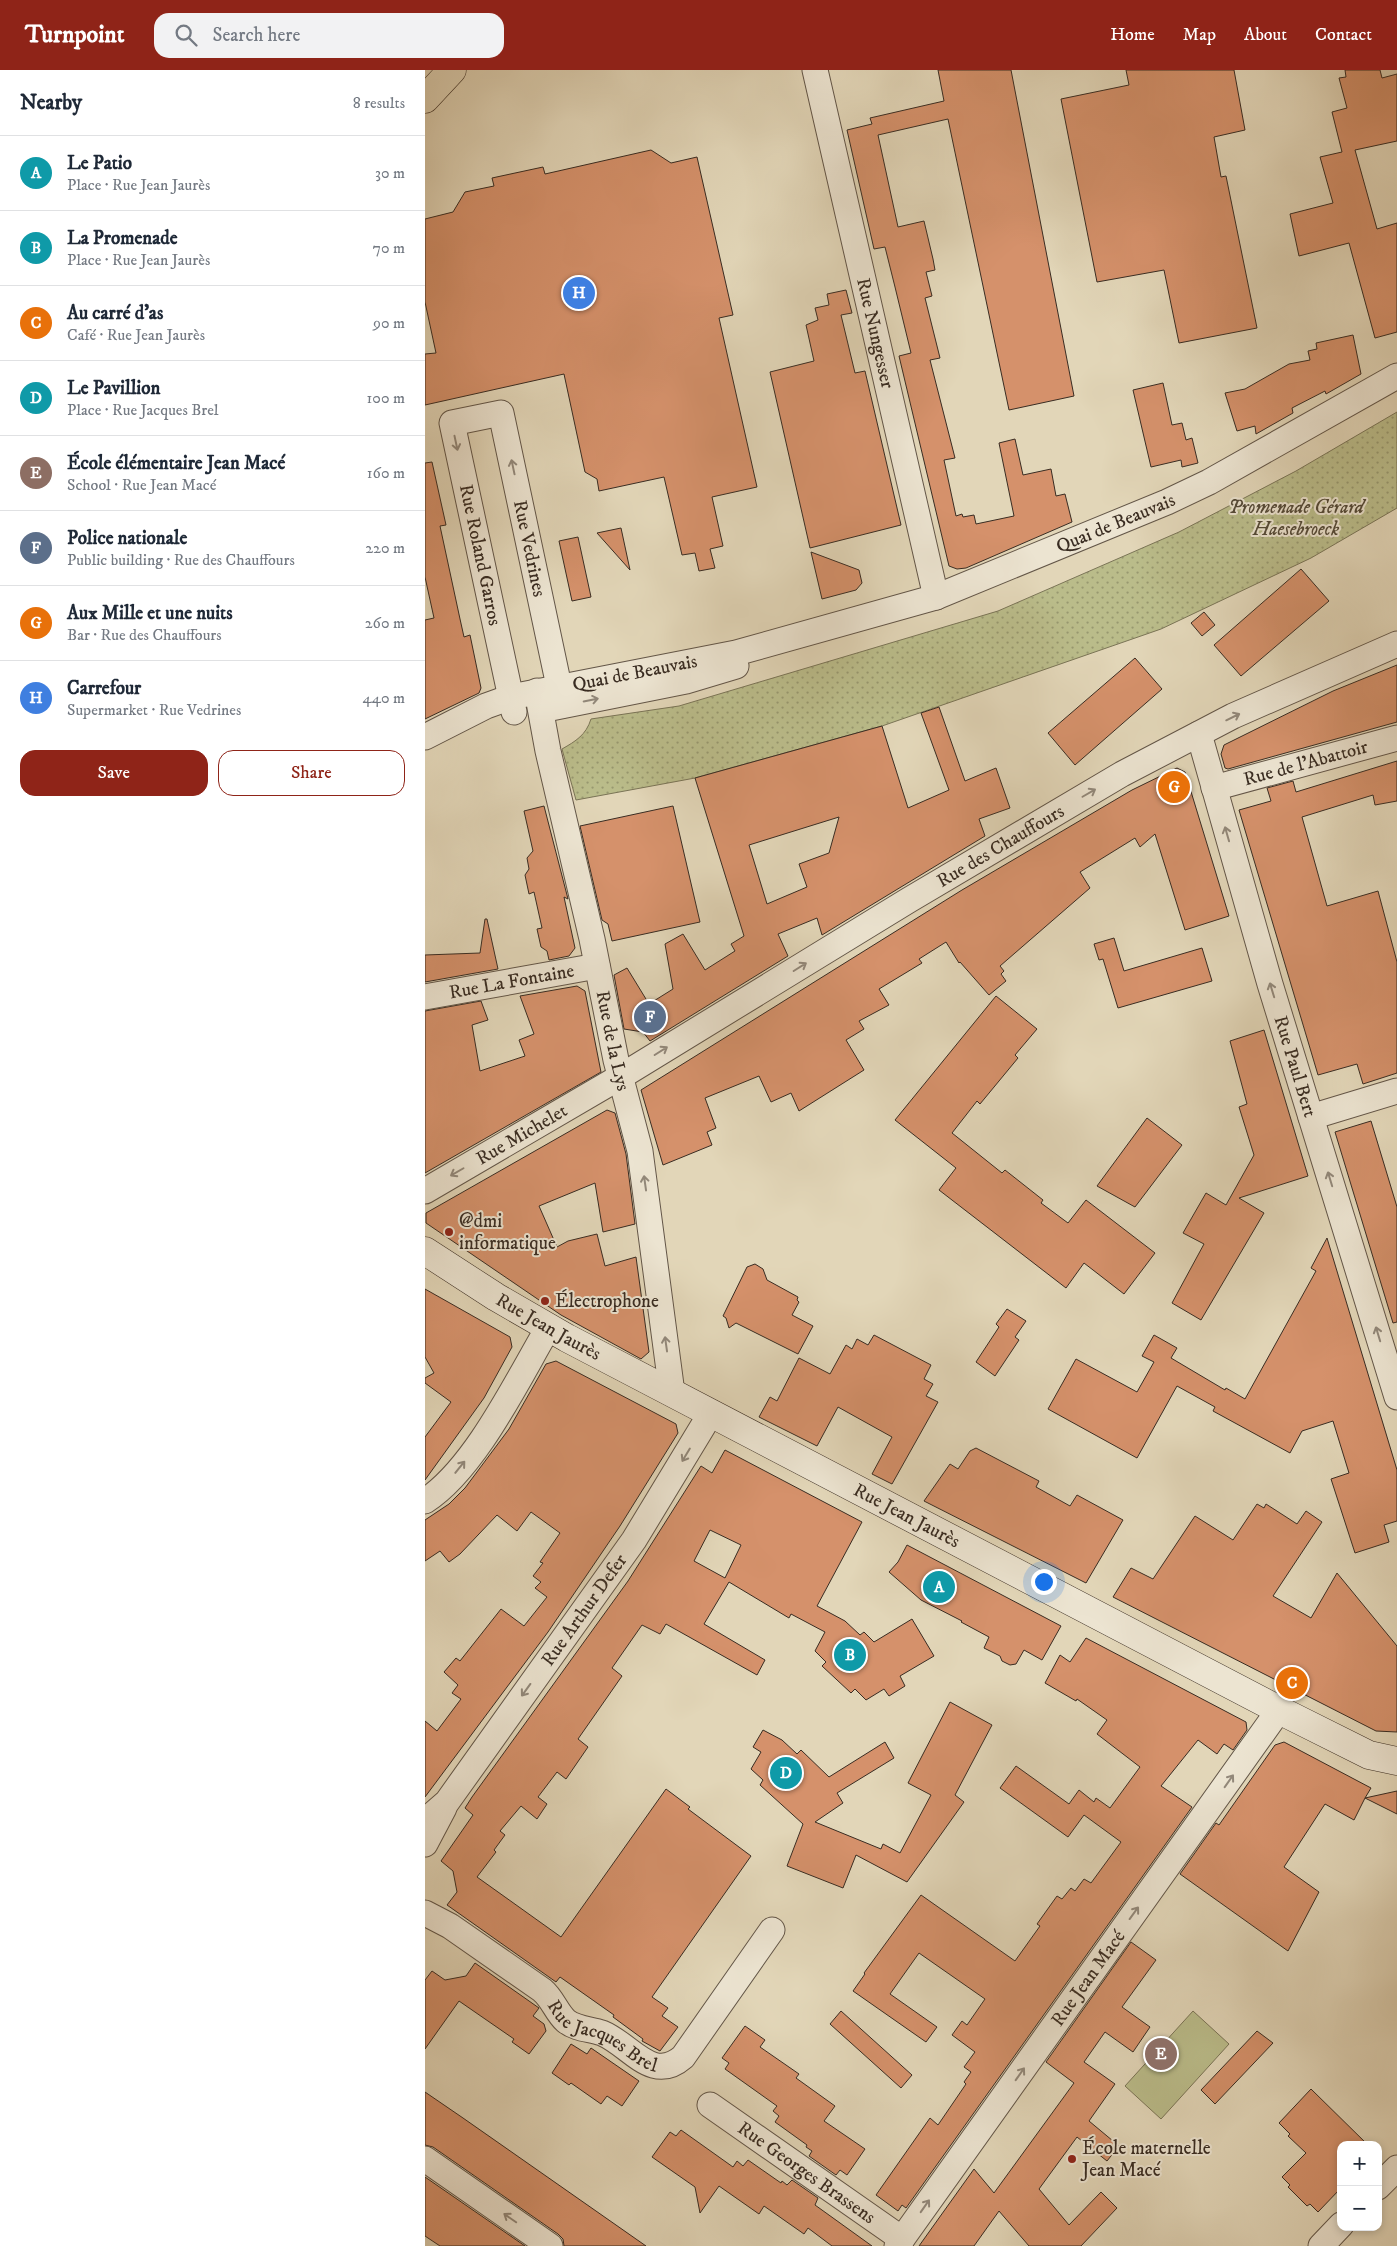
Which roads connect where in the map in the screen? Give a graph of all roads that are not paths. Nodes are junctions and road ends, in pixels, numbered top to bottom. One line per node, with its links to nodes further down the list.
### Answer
1 (429, 70): 4 (main road)
2 (452, 70): 5 (main road)
3 (815, 70): 8 (street, Rue Nungesser)
4 (425, 74)
5 (425, 99)
6 (1397, 376): 8 (street, Quai de Beauvais)
7 (479, 418): 10 (street, Rue Vedrines, one-way to 7); 11 (street, Rue Roland Garros, one-way to 11)
8 (936, 597): 10 (street, Quai de Beauvais)
9 (1397, 644): 12 (street, Rue des Chauffours, one-way to 9)
10 (550, 698): 11 (street, Quai de Beauvais); 16 (street, Rue de la Lys)
11 (512, 705): 13 (street, Quai de Beauvais)
12 (1199, 734): 15 (street, Rue Paul Bert); 18 (street, Rue des Chauffours, one-way to 12)
13 (425, 737)
14 (1397, 738): 15 (street, Rue de l'Abattoir)
15 (1214, 788): 20 (street, Rue Paul Bert, one-way to 15)
16 (597, 966): 17 (street, Rue La Fontaine); 18 (street, Rue de la Lys)
17 (425, 997)
18 (620, 1077): 21 (street, Rue Michelet, one-way to 21); 24 (street, Rue de la Lys, one-way to 18)
19 (1397, 1091): 20 (street)
20 (1311, 1117): 25 (street, Rue Paul Bert, one-way to 20)
21 (425, 1191)
22 (425, 1251): 23 (main road, Rue Jean Jaurès)
23 (548, 1328): 24 (main road, Rue Jean Jaurès); 27 (street, one-way to 23)
24 (672, 1393): 26 (main road, Rue Jean Jaurès)
25 (1397, 1397)
26 (711, 1413): 28 (main road, Rue Jean Jaurès); 30 (street, Rue Arthur Defer, one-way to 30)
27 (425, 1501)
28 (1279, 1710): 29 (main road, Rue Jean Jaurès); 40 (street, Rue Jean Macé, one-way to 28)
29 (1397, 1761)
30 (447, 1802): 31 (street, Rue Arthur Defer); 32 (street, Rue Arthur Defer)
31 (425, 1821)
32 (425, 1844)
33 (425, 1913): 34 (street, Rue Jacques Brel)
34 (772, 1930)
35 (710, 2105): 40 (street, Rue Georges Brassens)
36 (425, 2159): 41 (street, one-way to 36)
37 (1397, 2168): 38 (street)
38 (1379, 2186)
39 (1337, 2229): 42 (street)
40 (899, 2243)
41 (550, 2246)
42 (1321, 2246)

